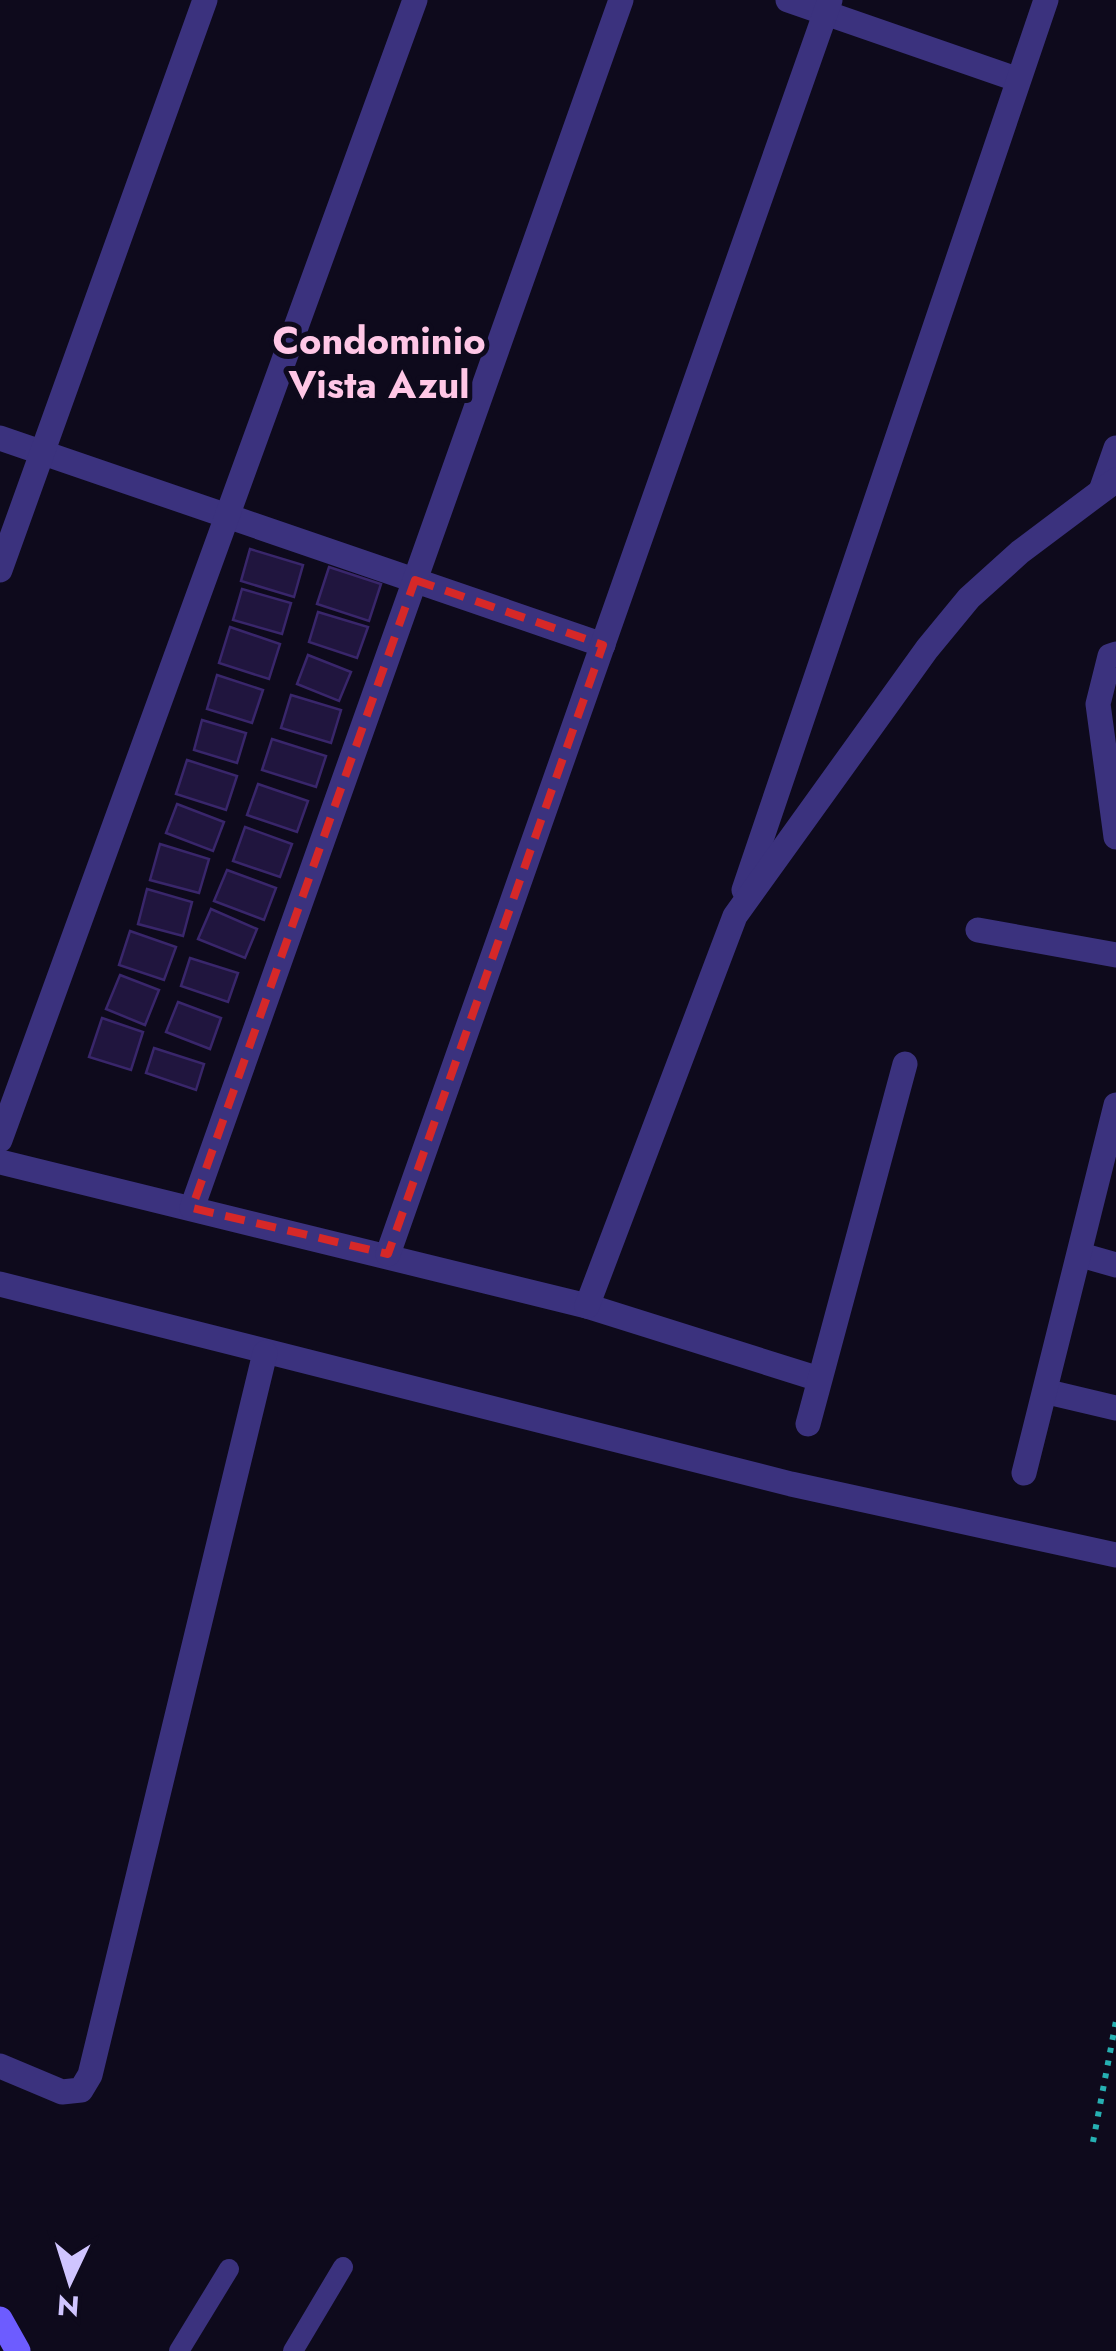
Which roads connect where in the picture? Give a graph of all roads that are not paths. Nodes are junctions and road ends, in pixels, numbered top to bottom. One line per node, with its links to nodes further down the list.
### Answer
1 (205, 0): 10 (street)
2 (414, 0): 12 (street)
3 (622, 0): 14 (street)
4 (788, 0): 6 (street)
5 (1046, 0): 7 (street)
6 (827, 6): 7 (street); 15 (street)
7 (1016, 80): 18 (street)
8 (0, 438): 10 (street)
9 (1116, 448): 11 (street)
10 (44, 453): 12 (street); 13 (street)
11 (1109, 484): 18 (street)
12 (227, 516): 14 (street); 23 (street)
13 (0, 570)
14 (415, 580): 15 (street); 25 (street)
15 (603, 644): 26 (street)
16 (1116, 654): 17 (street)
17 (1116, 837)
18 (735, 916): 30 (street)
19 (978, 930): 20 (street)
20 (1116, 956)
21 (904, 1064): 32 (street)
22 (1116, 1106): 27 (street)
23 (0, 1140)
24 (0, 1162): 25 (street)
25 (192, 1208): 26 (street)
26 (388, 1254): 30 (street)
27 (1081, 1256): 28 (street); 33 (street)
28 (1116, 1265)
29 (0, 1284): 31 (street)
30 (587, 1306): 32 (street)
31 (265, 1353): 37 (street); 38 (street)
32 (819, 1379): 35 (street)
33 (1048, 1392): 34 (street); 36 (street)
34 (1116, 1408)
35 (808, 1424)
36 (1024, 1472)
37 (1116, 1555)
38 (0, 2066)
39 (343, 2267): 44 (lane)
40 (229, 2269): 43 (lane)
41 (0, 2319): 42 (main road)
42 (18, 2351)
43 (179, 2351)
44 (293, 2351)

